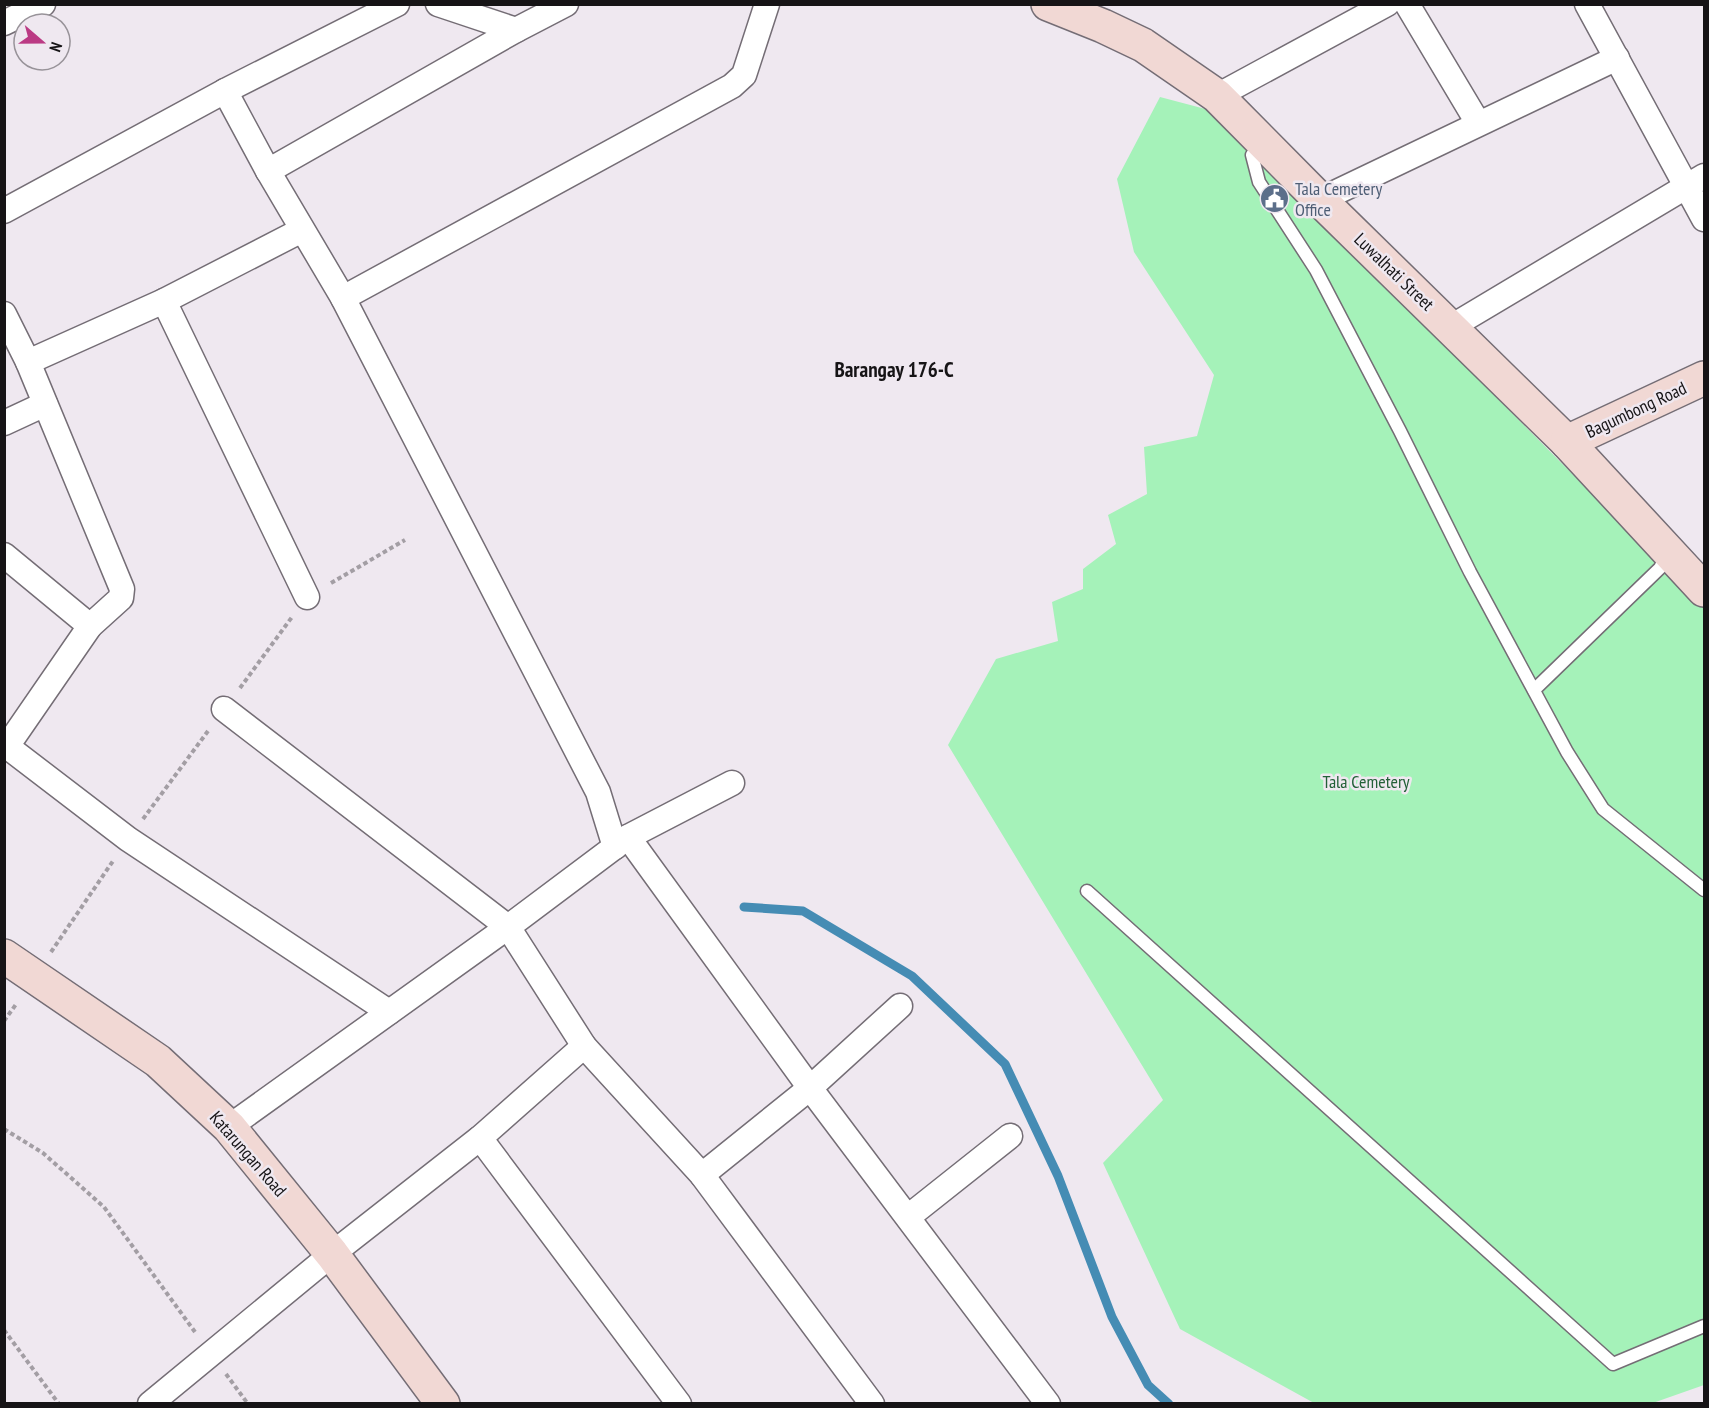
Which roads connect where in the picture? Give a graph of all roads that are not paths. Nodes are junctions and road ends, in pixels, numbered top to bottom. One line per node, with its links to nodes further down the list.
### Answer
1 (43, 4): 10 (street)
2 (397, 4): 13 (street)
3 (438, 4): 11 (street)
4 (566, 4): 11 (street)
5 (767, 4): 23 (street)
6 (1387, 4): 14 (street)
7 (1407, 4): 15 (street)
8 (1587, 4): 12 (street)
9 (1051, 5): 14 (street, Luwalhati Street)
10 (4, 23)
11 (516, 30): 17 (street)
12 (1617, 58): 15 (street); 18 (street)
13 (225, 91): 17 (street); 20 (street)
14 (1217, 96): 16 (street, Luwalhati Street)
15 (1478, 123): 19 (street)
16 (1263, 141): 19 (street, Luwalhati Street); 37 (lane)
17 (268, 171): 22 (street)
18 (1695, 181): 21 (street); 26 (street)
19 (1320, 200): 26 (street, Luwalhati Street)
20 (4, 211)
21 (1704, 219)
22 (302, 230): 23 (street); 24 (street)
23 (342, 298): 40 (street)
24 (164, 301): 27 (street); 35 (street)
25 (4, 314): 27 (street)
26 (1451, 327): 31 (street, Luwalhati Street)
27 (28, 362): 29 (street)
28 (1704, 378): 31 (street, Bagumbong Road)
29 (45, 404): 30 (street); 36 (street)
30 (4, 423)
31 (1567, 442): 32 (street, Luwalhati Street)
32 (1668, 551): 34 (street, Luwalhati Street); 37 (lane)
33 (4, 555): 36 (street)
34 (1704, 590)
35 (307, 597)
36 (90, 626): 46 (street)
37 (1534, 690): 41 (lane)
38 (224, 709): 43 (street)
39 (732, 783): 40 (street)
40 (622, 842): 43 (street); 48 (street)
41 (1704, 890)
42 (1087, 891): 55 (lane)
43 (508, 927): 46 (street); 47 (street)
44 (4, 956): 49 (street, Katarungan Road)
45 (900, 1006): 48 (street)
46 (389, 1012): 49 (street)
47 (584, 1046): 51 (street); 52 (street)
48 (810, 1088): 52 (street); 53 (street)
49 (229, 1127): 54 (street, Katarungan Road)
50 (1010, 1136): 53 (street)
51 (480, 1138): 54 (street); 58 (street)
52 (702, 1175): 59 (street)
53 (908, 1217): 60 (street)
54 (332, 1254): 56 (street); 57 (street, Katarungan Road)
55 (1704, 1326)
56 (150, 1404)
57 (443, 1404)
58 (679, 1404)
59 (872, 1404)
60 (1048, 1404)

